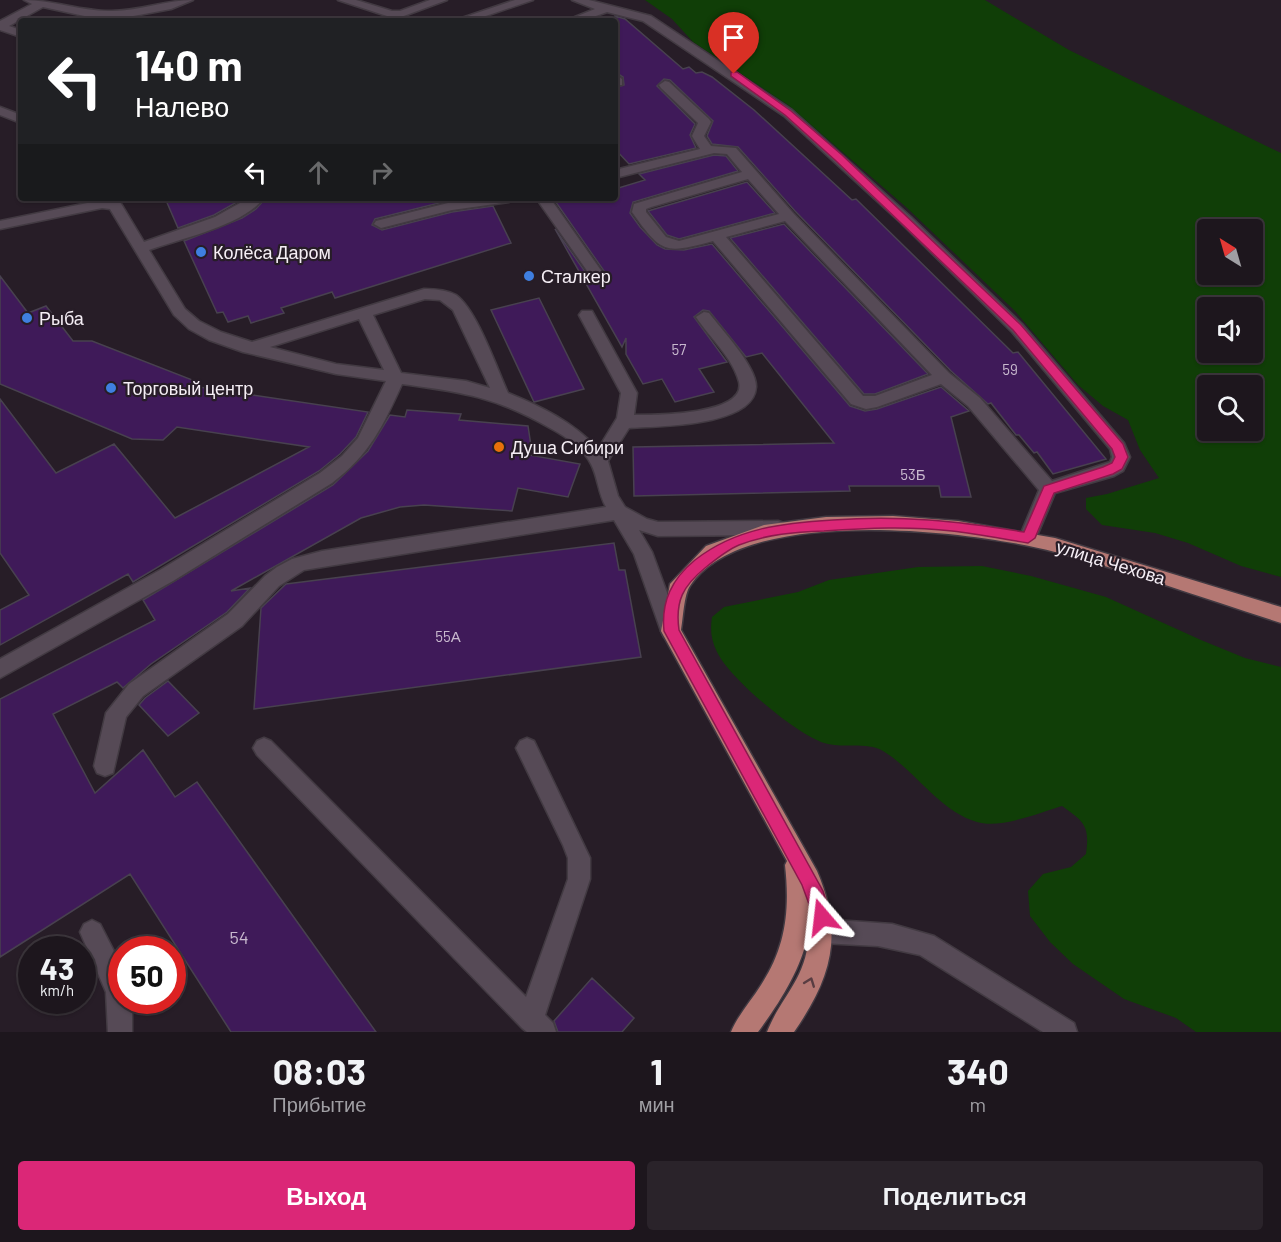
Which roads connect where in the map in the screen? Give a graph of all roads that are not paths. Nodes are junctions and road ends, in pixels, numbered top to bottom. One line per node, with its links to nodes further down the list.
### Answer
1 (30, 0): 7 (lane)
2 (187, 0): 9 (lane)
3 (348, 0): 4 (lane)
4 (441, 0)
5 (527, 0): 11 (lane)
6 (578, 0): 8 (lane)
7 (41, 4): 9 (lane); 13 (lane)
8 (606, 9): 12 (lane); 39 (lane)
9 (102, 16): 10 (lane)
10 (108, 18)
11 (469, 18)
12 (580, 18)
13 (0, 26): 14 (lane)
14 (18, 33)
15 (665, 86): 18 (lane)
16 (0, 111): 17 (lane)
17 (18, 118)
18 (708, 151): 19 (lane); 20 (lane)
19 (618, 171)
20 (750, 174): 24 (lane); 27 (lane)
21 (254, 201): 28 (lane)
22 (495, 201): 25 (lane)
23 (545, 201): 29 (lane)
24 (788, 216): 27 (lane); 34 (lane)
25 (381, 224)
26 (0, 225): 28 (lane)
27 (717, 236): 34 (lane)
28 (142, 248): 33 (lane)
29 (600, 279)
30 (364, 313): 33 (lane); 35 (lane); 36 (lane)
31 (587, 315): 37 (lane)
32 (704, 317): 37 (lane)
33 (249, 348): 35 (lane)
34 (943, 377): 39 (lane)
35 (396, 378): 36 (lane); 45 (lane)
36 (502, 397): 38 (lane)
37 (622, 422): 38 (lane)
38 (599, 461): 40 (lane)
39 (1048, 489): 42 (lane)
40 (618, 512): 41 (lane); 44 (lane); 48 (lane)
41 (788, 528): 42 (main road, улица Чехова); 44 (main road, улица Чехова)
42 (1028, 538): 43 (main road, улица Чехова)
43 (1281, 615)
44 (671, 631): 49 (main road)
45 (0, 669)
46 (264, 748): 52 (lane)
47 (527, 748): 52 (lane)
48 (105, 766)
49 (793, 851): 50 (main road); 54 (main road)
50 (821, 931): 55 (main road, one-way to 50); 56 (lane)
51 (92, 932): 53 (lane)
52 (537, 1025)
53 (120, 1032)
54 (743, 1032)
55 (779, 1032)
56 (1065, 1032)

